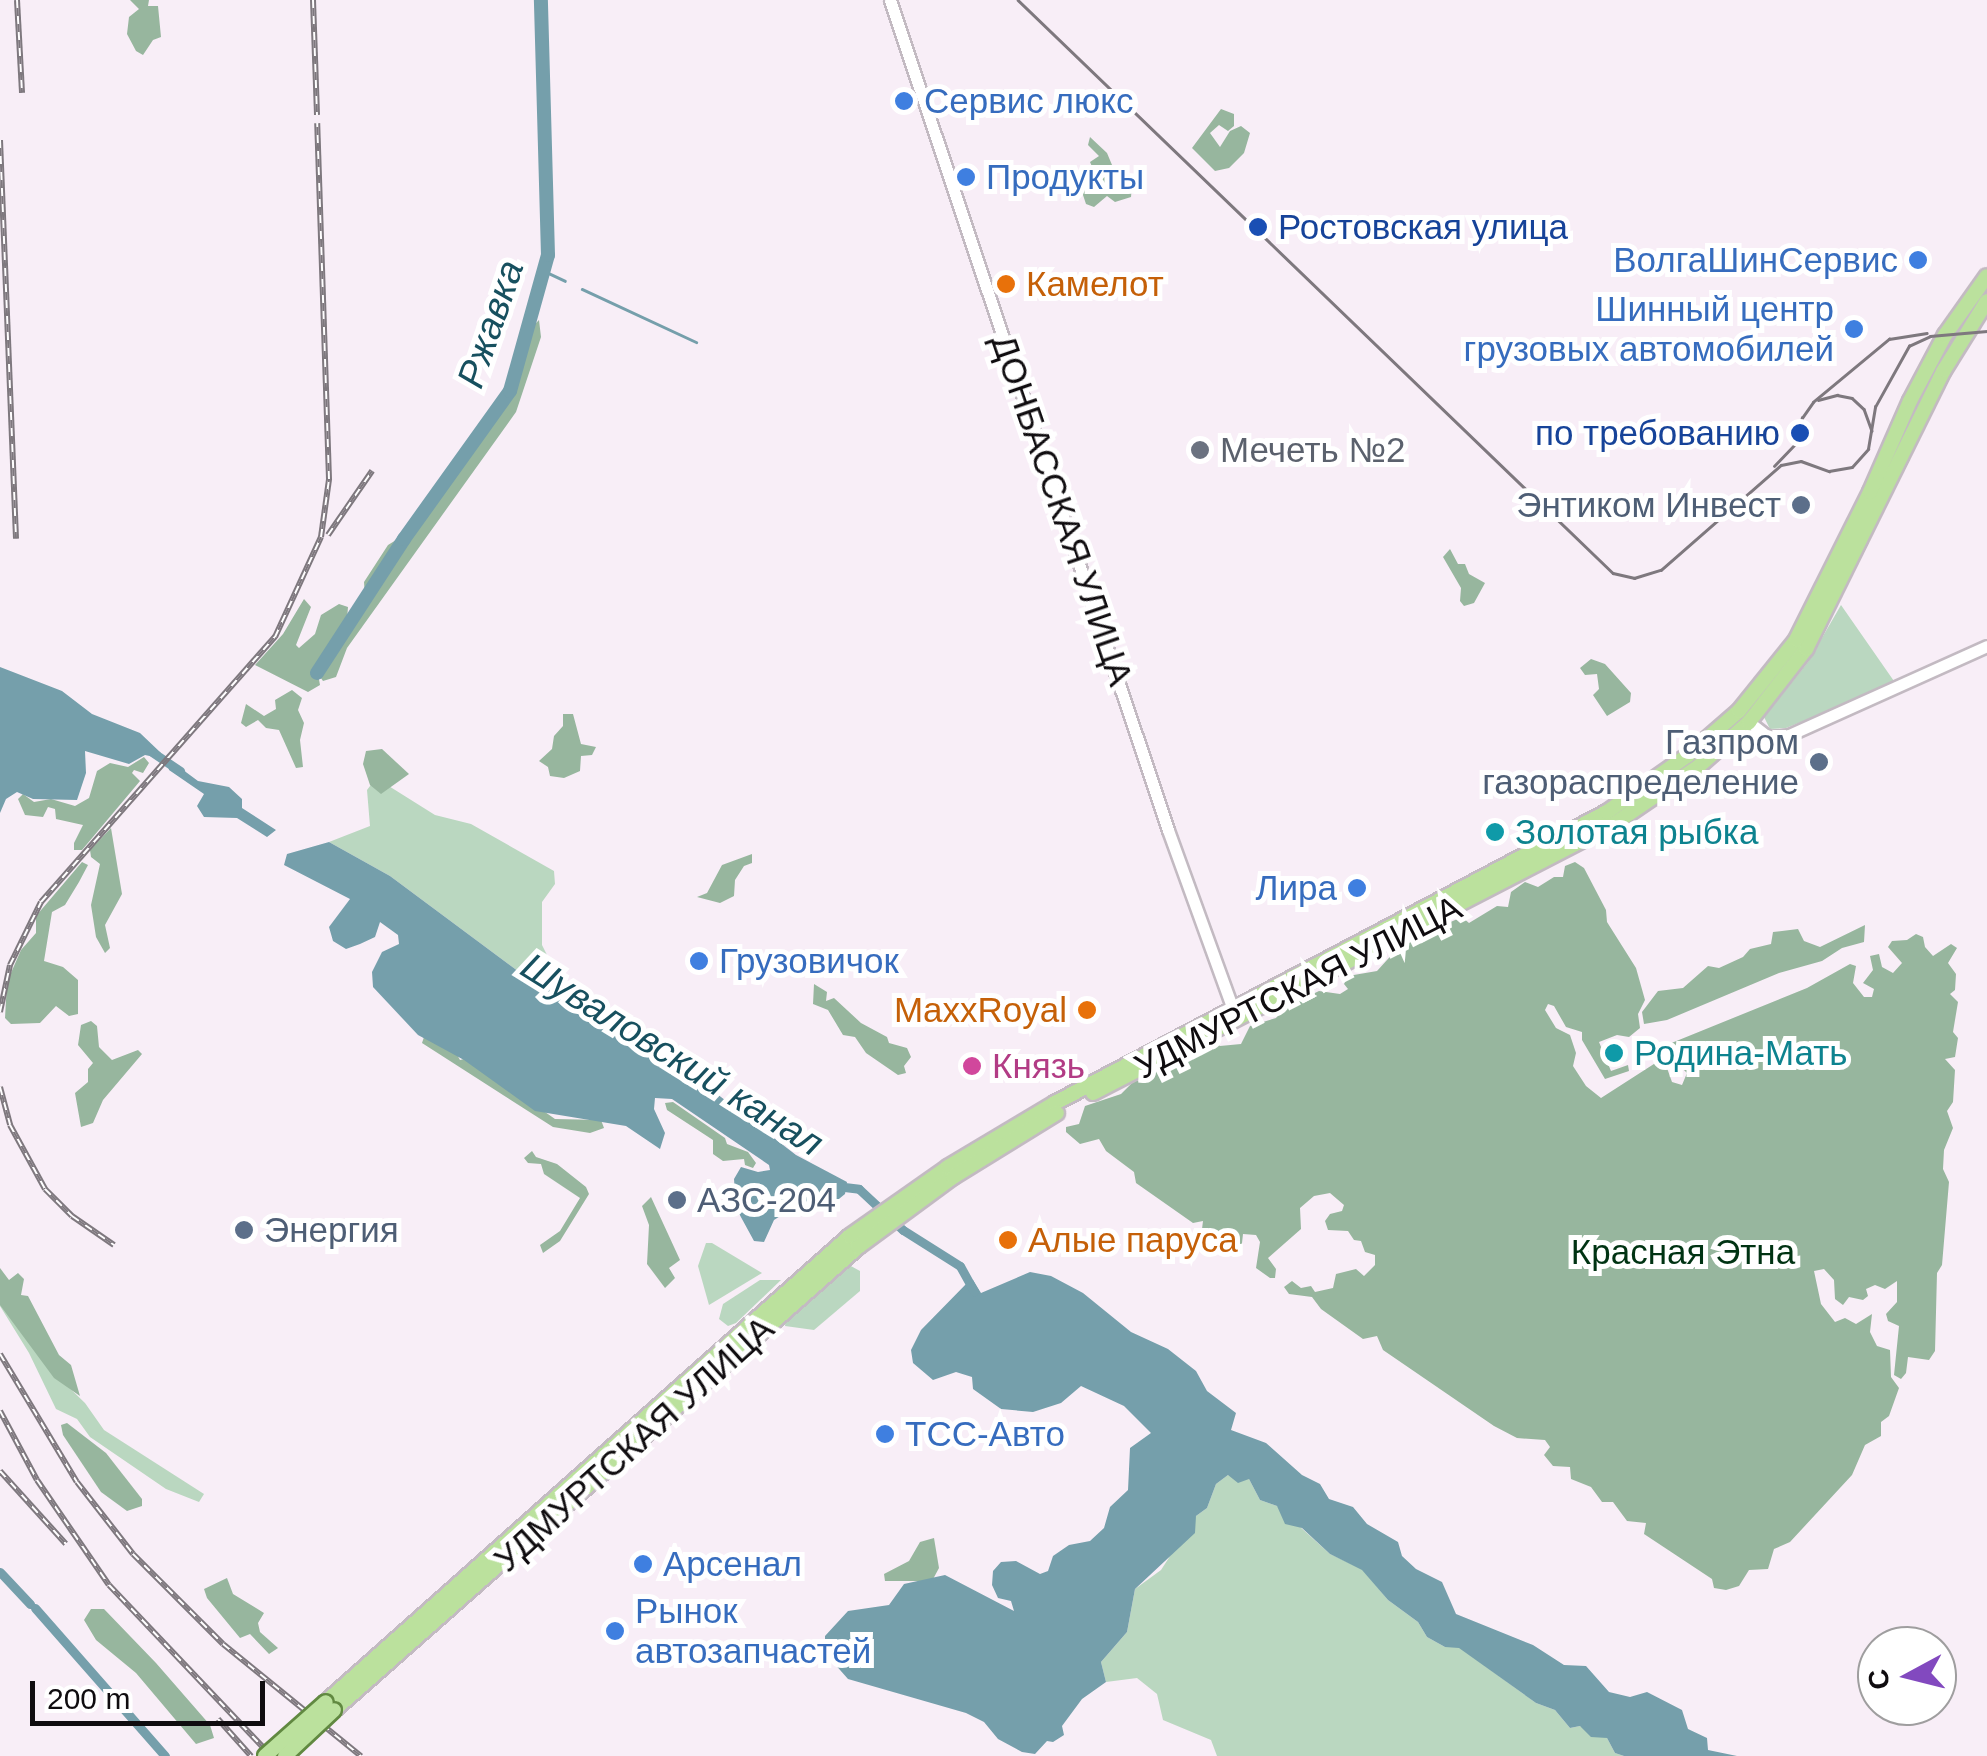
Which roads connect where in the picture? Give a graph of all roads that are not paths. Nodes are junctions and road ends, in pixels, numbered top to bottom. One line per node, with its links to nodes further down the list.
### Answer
1 (890, 0): 6 (street, ДОНБАССКАЯ УЛИЦА)
2 (1987, 276): 5 (main road, УДМУРТСКАЯ УЛИЦА)
3 (1987, 302): 5 (main road, УДМУРТСКАЯ УЛИЦА)
4 (1987, 646): 5 (street)
5 (1744, 716): 6 (main road, УДМУРТСКАЯ УЛИЦА)
6 (1234, 1014): 7 (main road, УДМУРТСКАЯ УЛИЦА)
7 (330, 1706): 8 (main road, bridge); 9 (main road, bridge)
8 (265, 1756)
9 (285, 1756)

